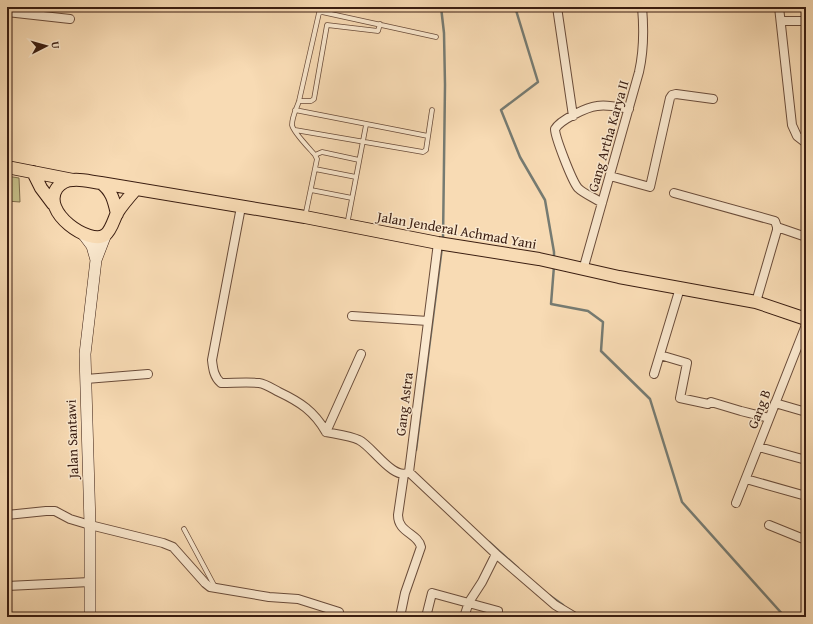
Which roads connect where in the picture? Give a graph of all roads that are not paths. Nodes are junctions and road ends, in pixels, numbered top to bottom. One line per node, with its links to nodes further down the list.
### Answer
1 (557, 7): 17 (street)
2 (642, 7): 14 (street, Gang Artha Karya II)
3 (779, 7): 6 (street)
4 (7, 12): 5 (street)
5 (70, 19)
6 (781, 21): 7 (street); 22 (street)
7 (806, 21)
8 (316, 23): 9 (lane); 10 (lane); 13 (lane)
9 (380, 24): 10 (lane); 11 (lane)
10 (327, 25): 13 (lane)
11 (436, 37)
12 (713, 99): 28 (street)
13 (299, 101): 15 (lane)
14 (629, 109): 17 (street); 28 (street, Gang Artha Karya II)
15 (295, 110): 18 (lane); 19 (lane)
16 (432, 110): 20 (lane)
17 (573, 116): 36 (street)
18 (366, 125): 20 (lane); 21 (lane)
19 (295, 130): 21 (lane); 23 (lane)
20 (428, 136): 21 (lane)
21 (363, 141): 24 (lane)
22 (806, 143)
23 (316, 155): 24 (lane); 26 (lane)
24 (360, 160): 29 (lane)
25 (7, 167): 27 (main road)
26 (315, 169): 29 (lane); 33 (lane)
27 (33, 172): 30 (main road); 37 (main road)
28 (610, 176): 36 (street, Gang Artha Karya II)
29 (356, 177): 35 (lane)
30 (73, 180): 31 (main road); 37 (main road)
31 (100, 183): 32 (main road, Jalan Jenderal Achmad Yani); 39 (main road)
32 (136, 189): 38 (main road, Jalan Jenderal Achmad Yani); 39 (main road)
33 (311, 190): 35 (lane); 40 (lane)
34 (674, 194): 42 (street)
35 (352, 198): 41 (lane)
36 (602, 203): 48 (street, Gang Artha Karya II)
37 (53, 204): 43 (main road)
38 (241, 207): 40 (main road, Jalan Jenderal Achmad Yani); 63 (street)
39 (117, 214): 44 (main road)
40 (305, 217): 41 (main road, Jalan Jenderal Achmad Yani)
41 (347, 225): 46 (main road, Jalan Jenderal Achmad Yani)
42 (777, 227): 45 (street); 50 (street)
43 (83, 234): 44 (main road); 47 (main road, Jalan Santawi)
44 (106, 234): 47 (main road, Jalan Santawi)
45 (806, 237)
46 (443, 243): 48 (main road, Jalan Jenderal Achmad Yani); 53 (street, Gang Astra)
47 (96, 260): 59 (main road, Jalan Santawi)
48 (583, 270): 49 (main road, Jalan Jenderal Achmad Yani)
49 (680, 288): 50 (main road, Jalan Jenderal Achmad Yani); 56 (street)
50 (756, 302): 52 (main road, Jalan Jenderal Achmad Yani)
51 (352, 316): 53 (street)
52 (806, 318)
53 (428, 321): 66 (street, Gang Astra)
54 (806, 325): 60 (street, Gang B)
55 (361, 354): 63 (street)
56 (660, 355): 58 (street); 62 (street)
57 (148, 374): 59 (street)
58 (654, 374)
59 (86, 379): 71 (main road, Jalan Santawi)
60 (775, 403): 61 (street); 62 (street, Gang B)
61 (806, 412)
62 (769, 418): 64 (street, Gang B)
63 (326, 432): 66 (street)
64 (758, 446): 65 (street); 67 (street, Gang B)
65 (806, 460)
66 (407, 473): 75 (street); 82 (street, Gang Astra)
67 (746, 479): 68 (street); 69 (street, Gang B)
68 (806, 496)
69 (736, 503)
70 (7, 515): 71 (street)
71 (90, 525): 76 (main road, Jalan Santawi); 78 (street)
72 (769, 525): 74 (street)
73 (184, 529): 78 (lane)
74 (806, 540)
75 (496, 554): 79 (street); 86 (street)
76 (90, 582): 77 (street); 81 (main road, Jalan Santawi)
77 (7, 586)
78 (215, 587): 80 (street)
79 (469, 602): 83 (street); 84 (street); 85 (street)
80 (339, 612)
81 (90, 617)
82 (400, 617)
83 (426, 617)
84 (464, 617)
85 (497, 617)
86 (575, 617)

